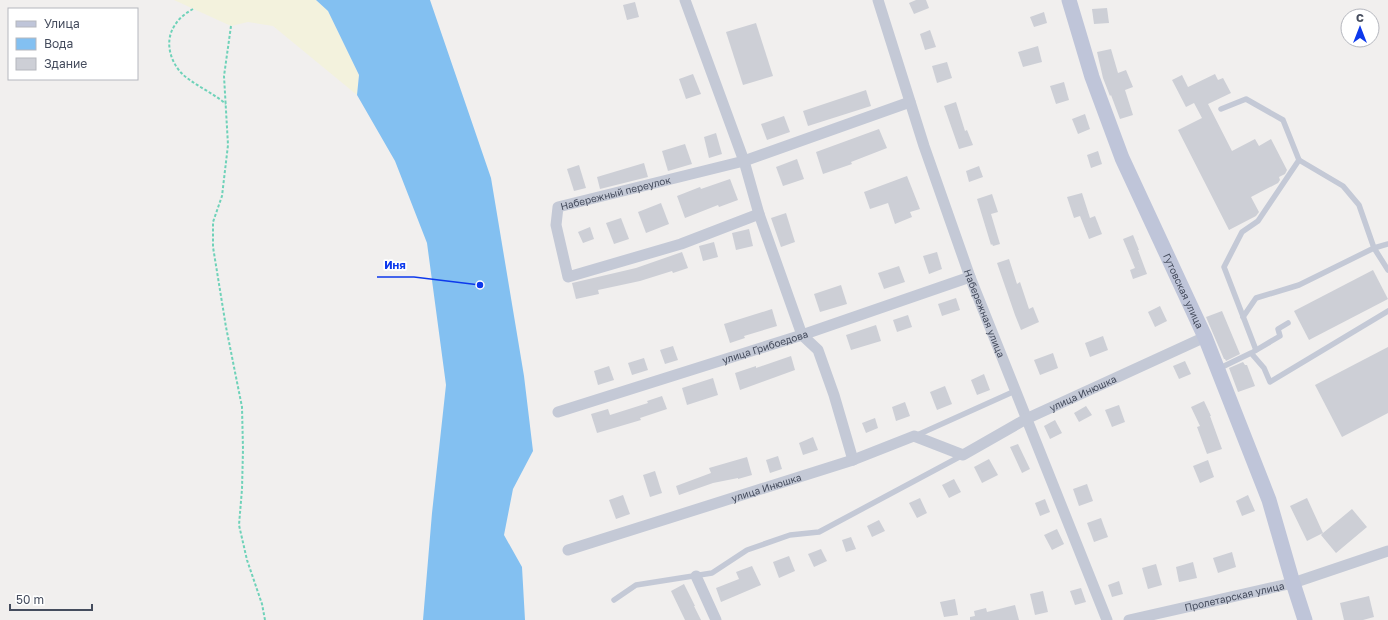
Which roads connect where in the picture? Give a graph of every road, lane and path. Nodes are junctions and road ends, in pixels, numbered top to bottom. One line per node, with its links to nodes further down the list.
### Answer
1 (685, 0): 10 (street)
2 (878, 0): 6 (street, Набережная улица)
3 (1069, 0): 20 (street, Гутовская улица)
4 (193, 9): 7 (path)
5 (231, 26): 7 (path)
6 (910, 102): 10 (street, Набережный переулок); 15 (street, Набережная улица)
7 (226, 104): 34 (path)
8 (1221, 109): 9 (lane)
9 (1299, 160): 13 (lane); 17 (lane)
10 (744, 161): 11 (street); 11 (street, Набережный переулок)
11 (759, 214): 19 (street)
12 (1388, 244): 13 (lane)
13 (1374, 248): 14 (lane); 17 (lane)
14 (1388, 270)
15 (970, 278): 19 (street, улица Грибоедова); 23 (street, Набережная улица)
16 (1388, 311): 21 (lane)
17 (1243, 317): 21 (lane)
18 (1288, 323): 21 (lane)
19 (802, 334): 24 (street, улица Грибоедова); 28 (street)
20 (1205, 337): 22 (street, Гутовская улица); 25 (street, улица Инюшка)
21 (1254, 352): 22 (lane)
22 (1218, 370): 32 (street, Гутовская улица)
23 (1015, 391): 25 (street, Набережная улица); 26 (lane)
24 (558, 412)
25 (1026, 419): 27 (street, улица Инюшка); 36 (street, Набережная улица)
26 (914, 436): 27 (street); 28 (street, улица Инюшка)
27 (963, 454): 31 (lane, улица Инюшка)
28 (853, 460): 29 (street, улица Инюшка)
29 (568, 550)
30 (1388, 551): 32 (street, Пролетарская улица)
31 (696, 576): 33 (lane, улица Инюшка); 35 (street)
32 (1293, 583): 37 (street, Пролетарская улица); 38 (street, Гутовская улица)
33 (614, 600)
34 (265, 620)
35 (716, 620)
36 (1107, 620)
37 (1129, 620)
38 (1305, 620)

